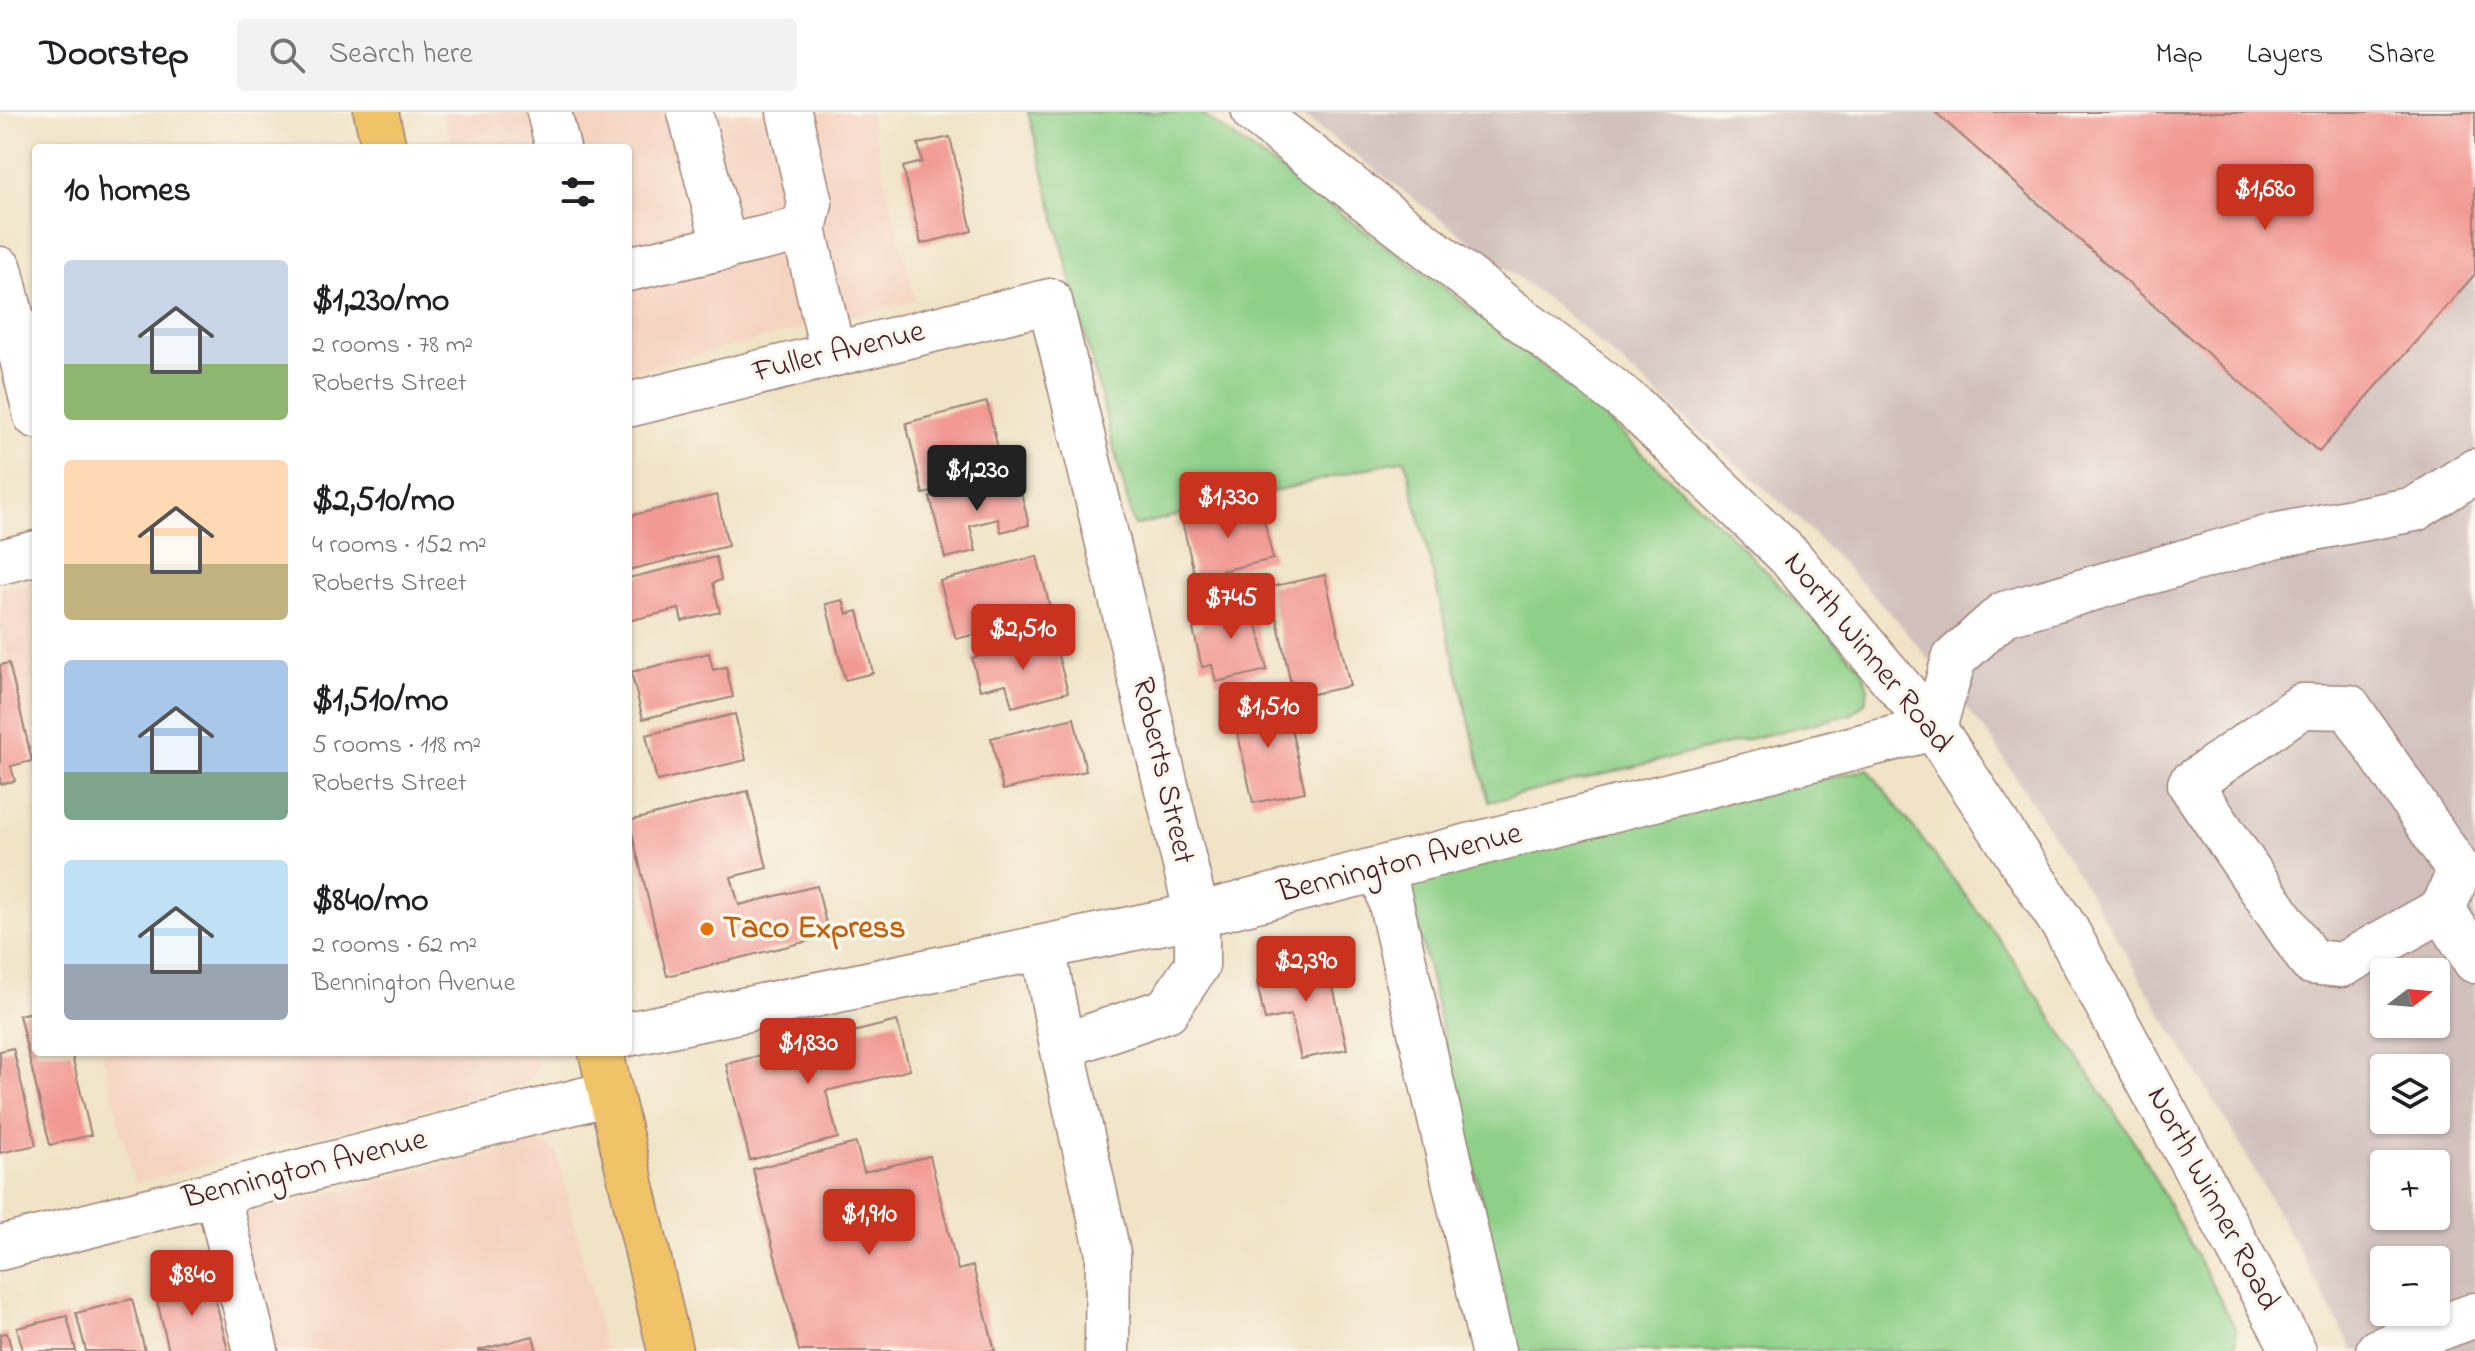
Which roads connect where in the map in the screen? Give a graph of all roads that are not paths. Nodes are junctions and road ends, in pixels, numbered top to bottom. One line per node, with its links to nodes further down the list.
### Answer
1 (376, 112): 6 (main road)
2 (549, 112): 7 (street)
3 (690, 112): 9 (street)
4 (789, 112): 8 (street)
5 (1254, 112): 19 (street, North Winner Road)
6 (383, 144)
7 (557, 144)
8 (804, 229): 9 (street); 13 (street)
9 (725, 248): 10 (street)
10 (632, 268)
11 (0, 269): 14 (street)
12 (1050, 301): 13 (street, Fuller Avenue); 22 (street, Roberts Street)
13 (833, 354): 15 (street, Fuller Avenue)
14 (32, 400)
15 (632, 404)
16 (2475, 471): 19 (street)
17 (32, 554): 18 (street)
18 (0, 562)
19 (1934, 728): 20 (street, Bennington Avenue); 35 (street, North Winner Road)
20 (1383, 869): 22 (street, Bennington Avenue); 34 (street)
21 (2443, 909): 21 (street); 24 (street)
22 (1197, 915): 23 (street, Bennington Avenue); 26 (street, Roberts Street)
23 (1043, 947): 25 (street, Bennington Avenue); 26 (street)
24 (2475, 961)
25 (632, 1033)
26 (1062, 1046): 33 (street)
27 (606, 1072): 28 (street, Bennington Avenue); 32 (main road)
28 (217, 1193): 29 (street, Bennington Avenue); 31 (street)
29 (0, 1248)
30 (2475, 1315): 36 (street)
31 (256, 1351)
32 (670, 1351)
33 (1107, 1351)
34 (1493, 1351)
35 (2294, 1351)
36 (2378, 1351)

